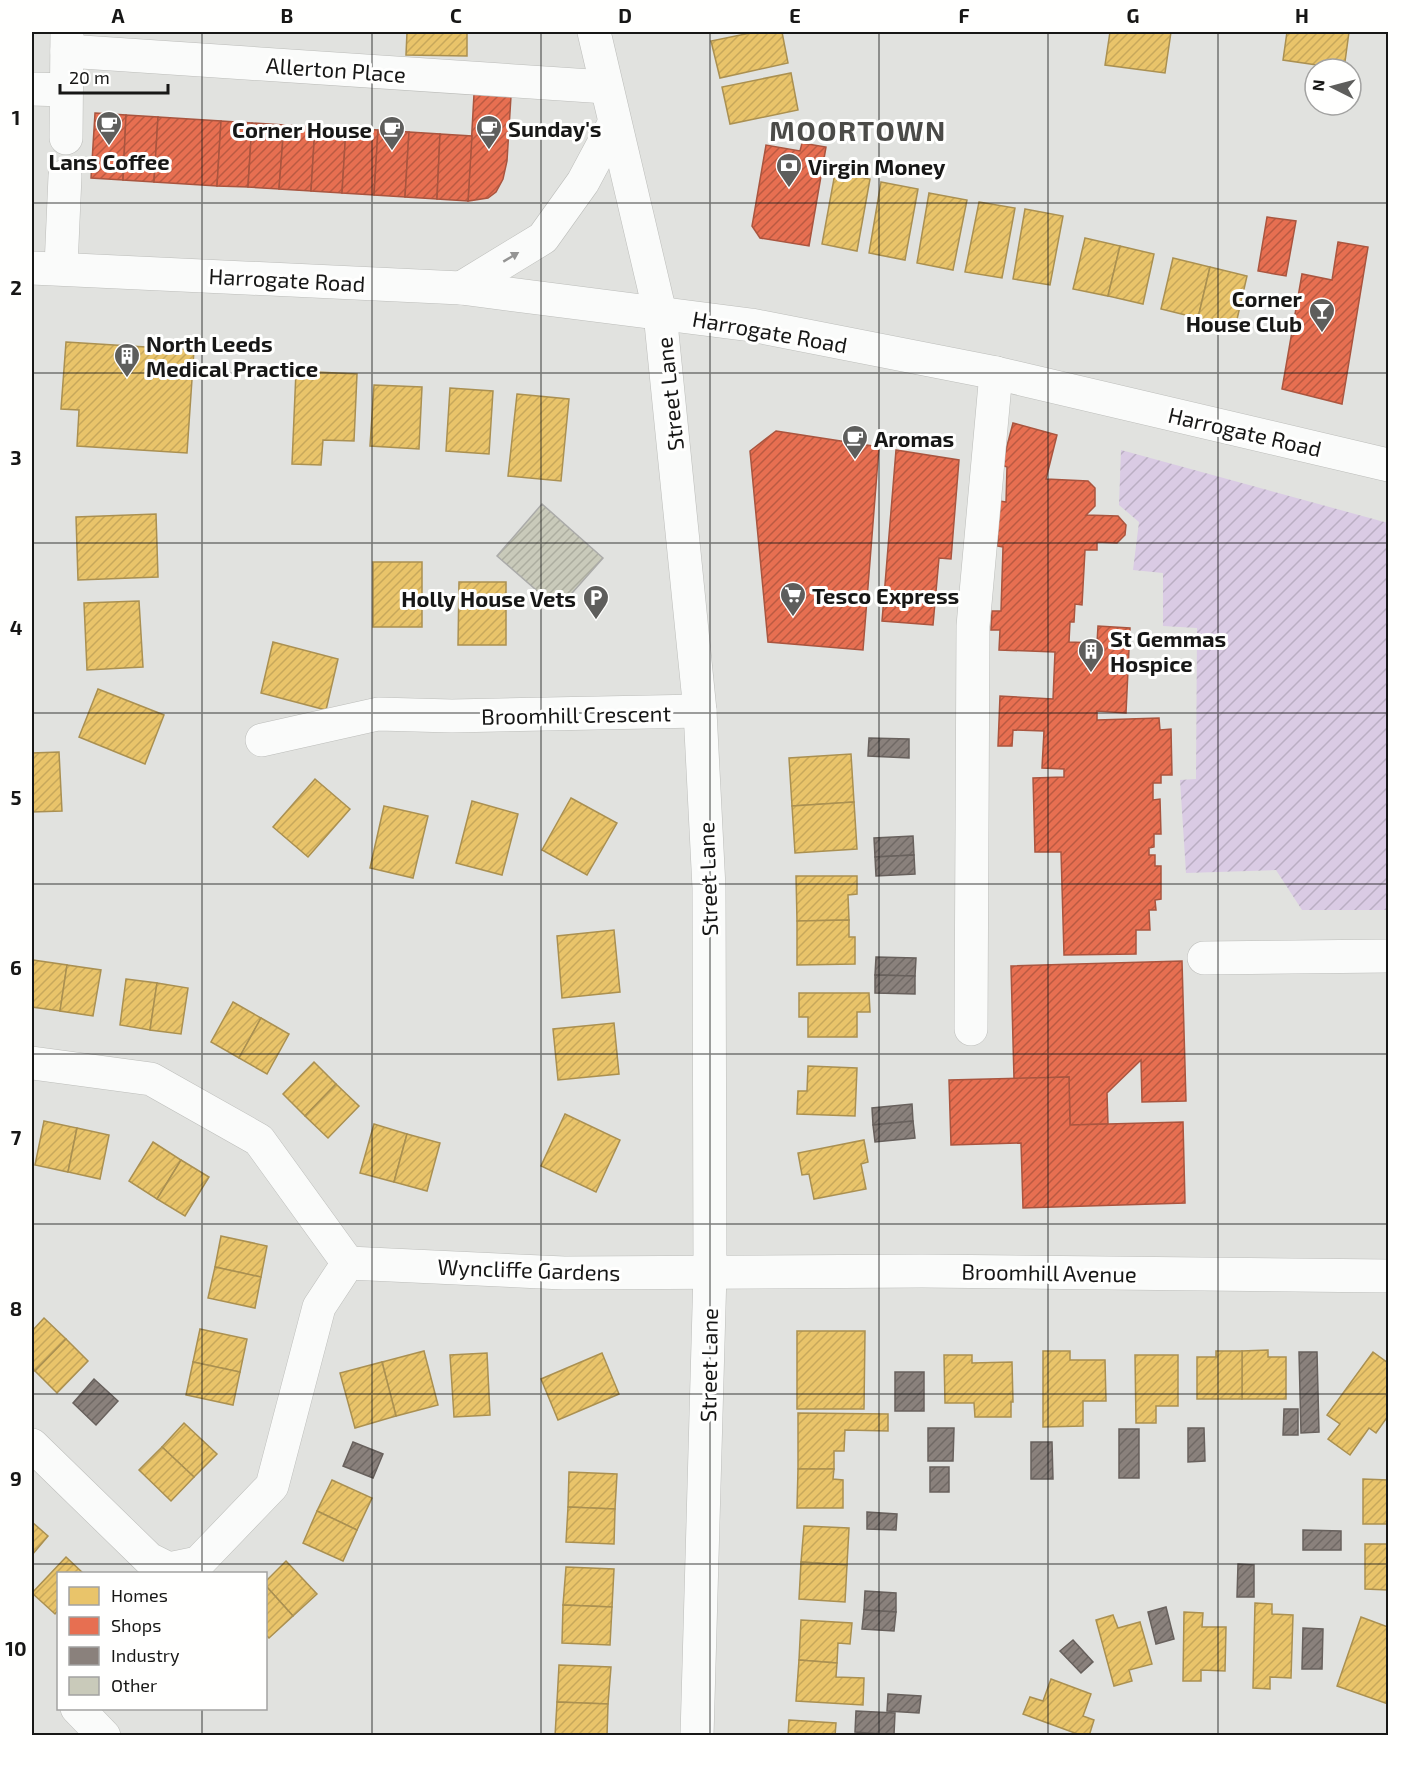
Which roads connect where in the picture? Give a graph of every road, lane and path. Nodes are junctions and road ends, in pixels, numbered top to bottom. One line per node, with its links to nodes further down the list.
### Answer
1 (594, 32): 3 (street, Street Lane)
2 (67, 41): 3 (street, Allerton Place); 5 (street)
3 (606, 87): 6 (street, Street Lane)
4 (32, 89): 5 (street)
5 (66, 90): 7 (street)
6 (614, 124): 10 (street, one-way to 6); 11 (street, Street Lane)
7 (66, 138)
8 (65, 176): 9 (street)
9 (46, 268): 10 (street, Harrogate Road)
10 (461, 288): 11 (street, Harrogate Road)
11 (660, 313): 12 (street, Harrogate Road); 14 (street, Street Lane)
12 (996, 372): 13 (street, Harrogate Road); 18 (street)
13 (1389, 465)
14 (700, 711): 15 (street, Broomhill Crescent); 21 (street, Street Lane)
15 (262, 740)
16 (1389, 956): 17 (street)
17 (1204, 958)
18 (971, 1029)
19 (32, 1063): 20 (street)
20 (348, 1263): 21 (street, Wyncliffe Gardens); 24 (street)
21 (710, 1272): 22 (street, Broomhill Avenue); 27 (street, Street Lane)
22 (1389, 1276)
23 (32, 1445): 24 (street)
24 (167, 1571)
25 (79, 1710): 26 (street)
26 (104, 1736)
27 (697, 1736)

